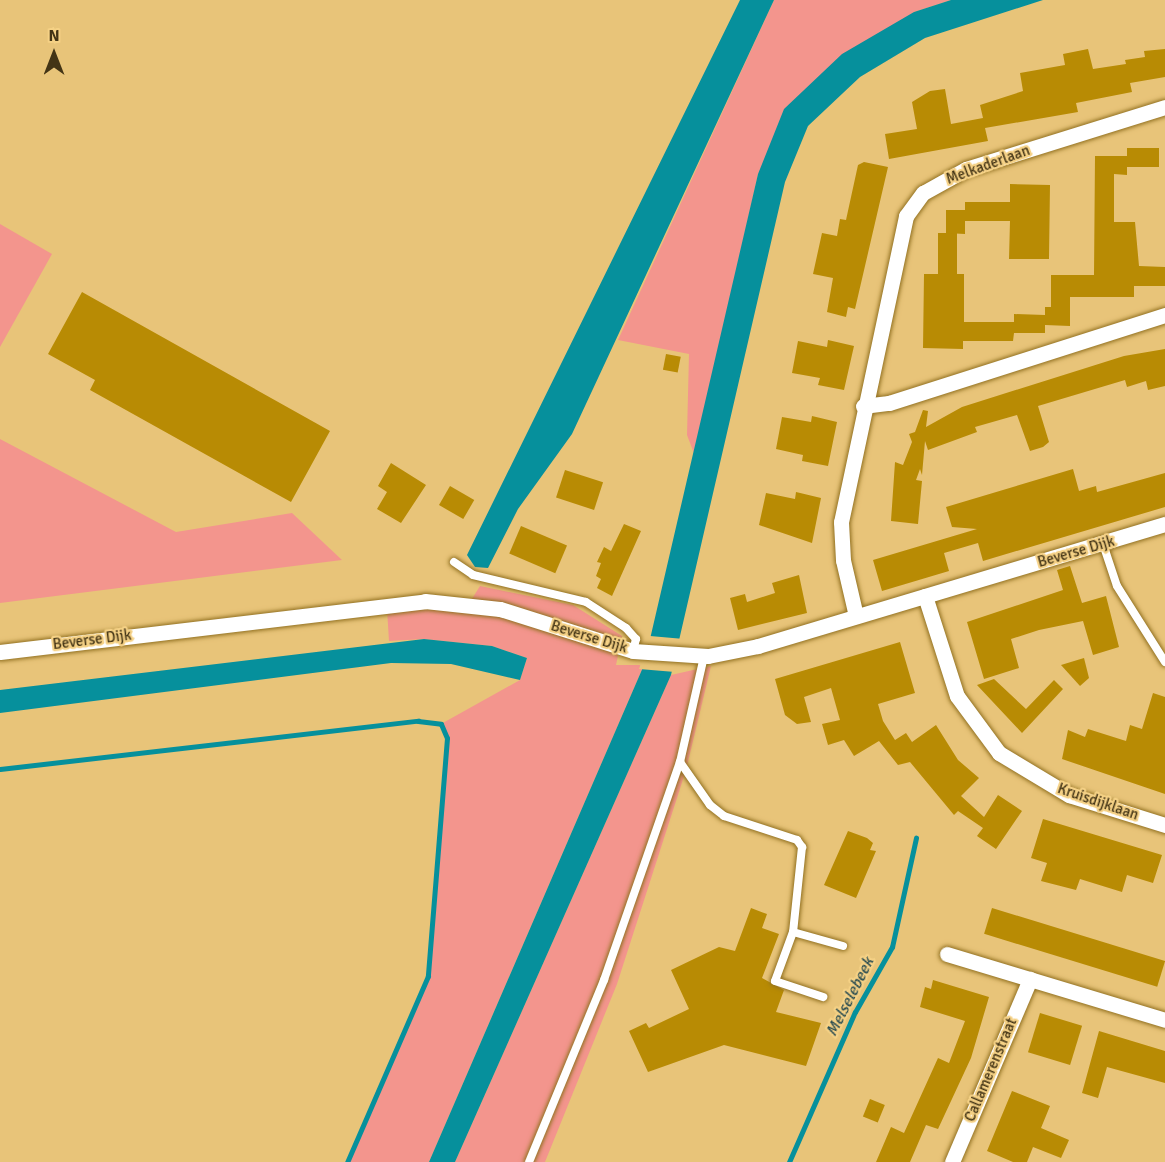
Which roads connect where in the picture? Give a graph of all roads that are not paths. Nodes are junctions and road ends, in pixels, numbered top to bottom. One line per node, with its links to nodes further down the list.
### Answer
1 (1165, 107): 3 (street, Melkaderlaan)
2 (1165, 315): 3 (street)
3 (863, 406): 8 (street, Melkaderlaan)
4 (1165, 524): 5 (street, Beverse Dijk)
5 (1103, 544): 7 (street, Beverse Dijk); 12 (lane)
6 (454, 562): 9 (lane)
7 (925, 596): 8 (street, Beverse Dijk); 14 (street, Kruisdijklaan)
8 (856, 616): 11 (street, Beverse Dijk)
9 (633, 651): 10 (street, Beverse Dijk); 11 (street, Beverse Dijk)
10 (0, 652)
11 (704, 656): 13 (lane)
12 (1165, 662)
13 (680, 762): 15 (lane); 21 (lane)
14 (1165, 825)
15 (793, 932): 16 (lane); 19 (lane)
16 (843, 946)
17 (946, 954): 18 (street)
18 (1030, 979): 20 (street); 22 (street, Callamerenstraat)
19 (823, 997)
20 (1165, 1020)
21 (529, 1162)
22 (952, 1162)

